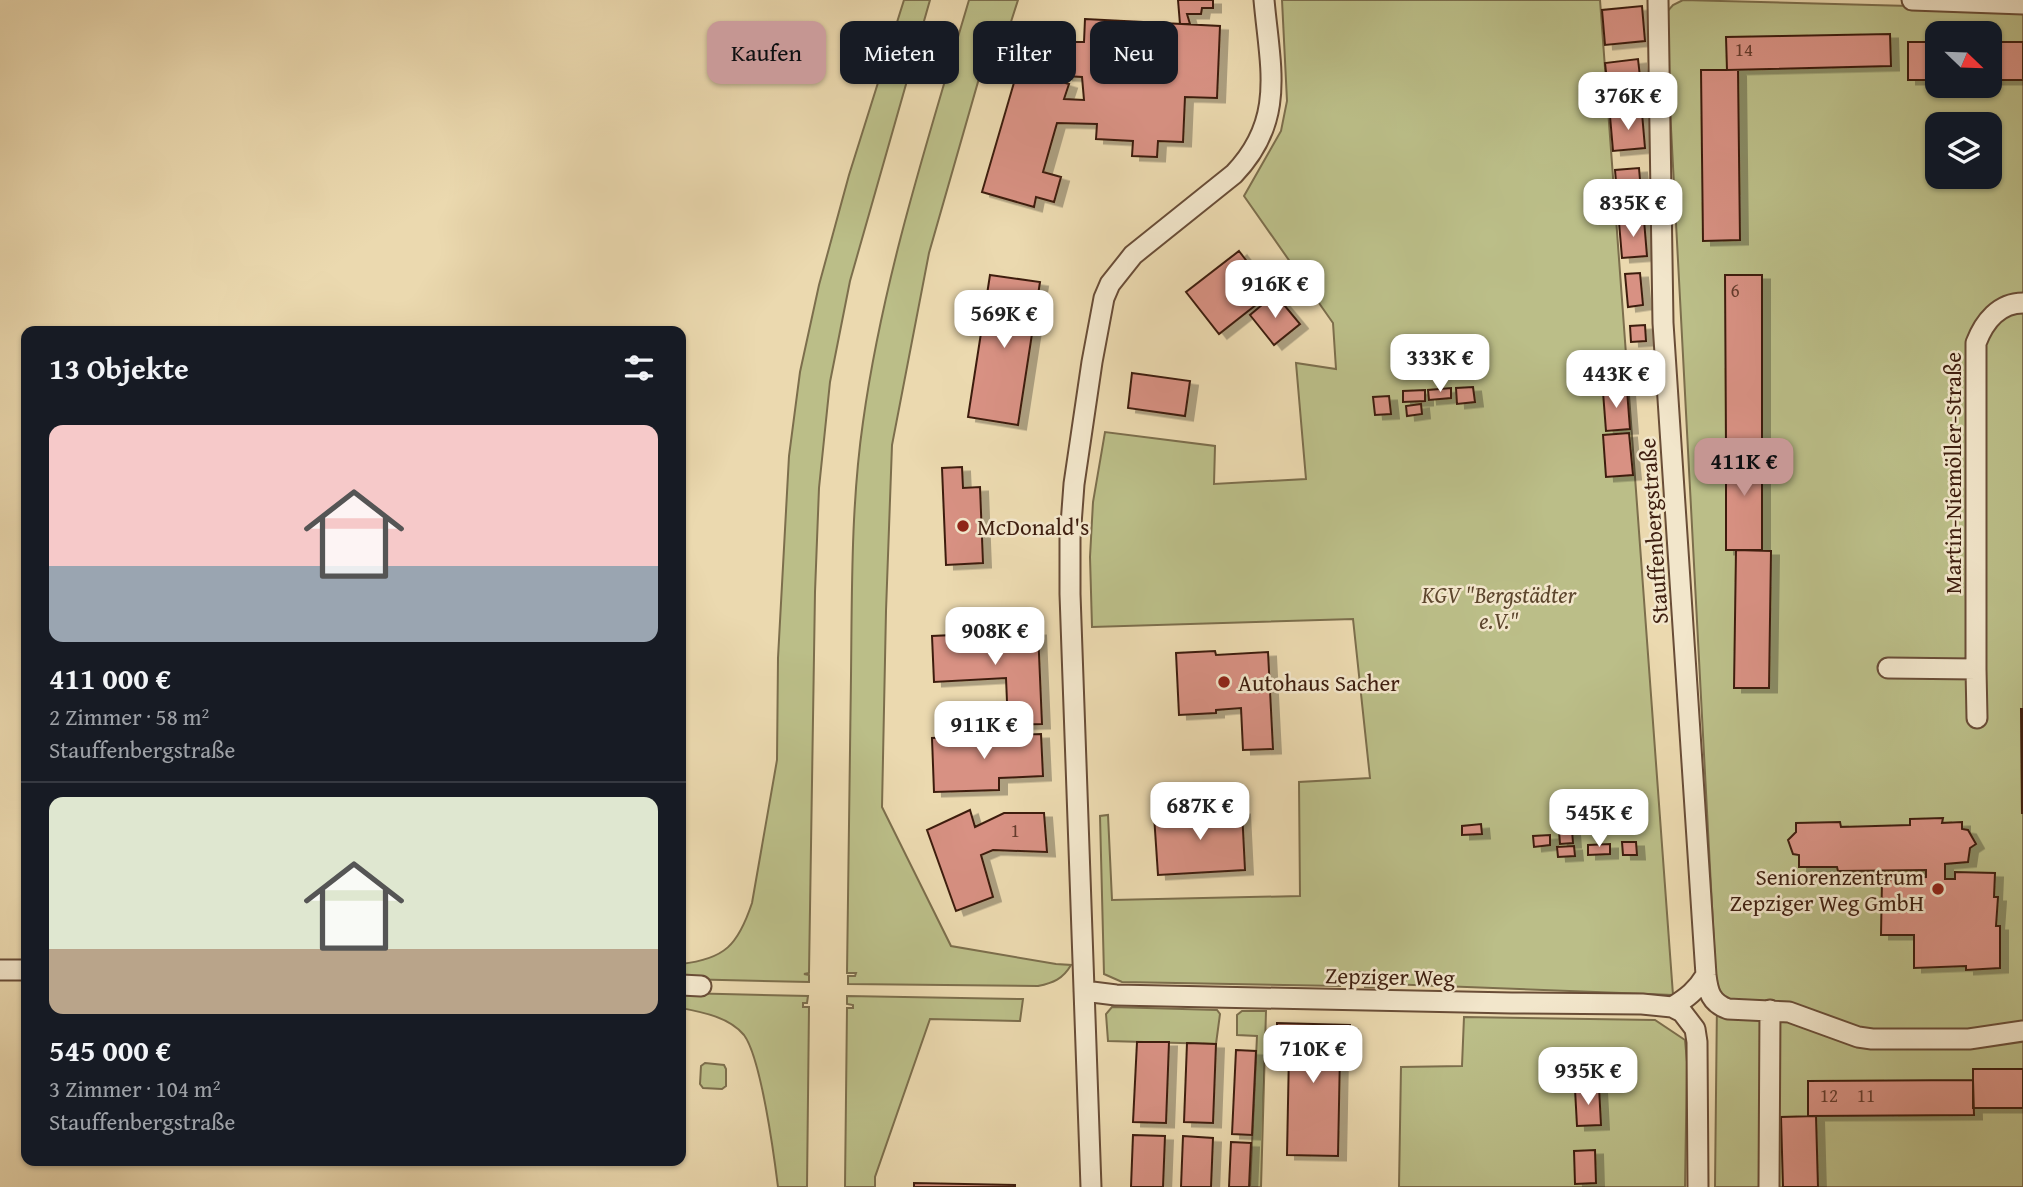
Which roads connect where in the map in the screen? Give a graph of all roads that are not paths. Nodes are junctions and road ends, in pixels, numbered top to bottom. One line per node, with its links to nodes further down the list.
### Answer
1 (1264, 0): 12 (street)
2 (1658, 0): 11 (street, Stauffenbergstraße)
3 (1912, 0): 4 (street)
4 (2023, 4)
5 (2023, 303): 7 (street, Martin-Niemöller-Straße)
6 (1888, 668): 7 (street)
7 (1976, 669): 8 (street, Martin-Niemöller-Straße)
8 (1977, 718)
9 (0, 970): 10 (street)
10 (21, 970)
11 (1706, 975): 13 (street, Stauffenbergstraße); 14 (street)
12 (1084, 991): 14 (street, Zepziger Weg); 18 (street)
13 (1715, 1002): 15 (street); 17 (street)
14 (1672, 1007): 17 (street)
15 (1770, 1010): 16 (street); 20 (street)
16 (2023, 1031)
17 (1697, 1041): 19 (street)
18 (1091, 1187)
19 (1698, 1187)
20 (1769, 1187)

